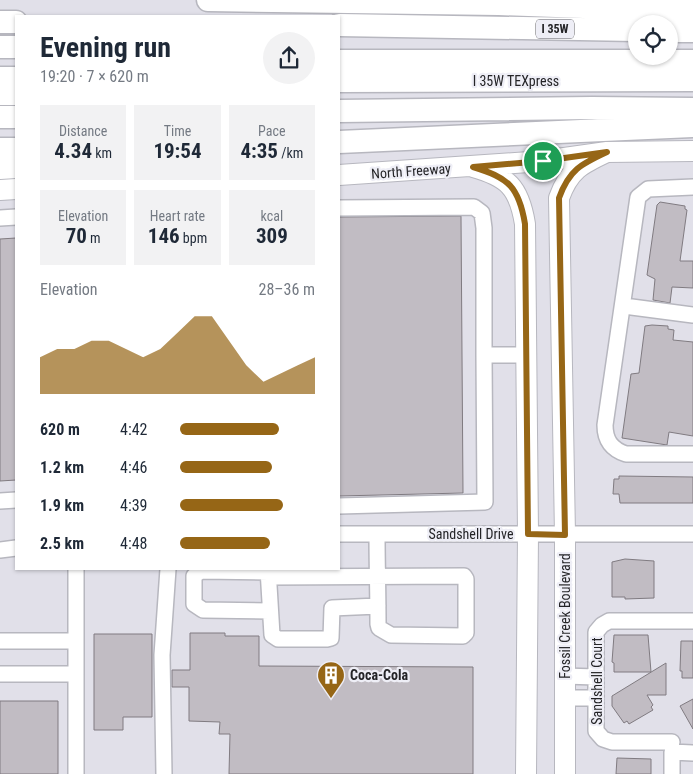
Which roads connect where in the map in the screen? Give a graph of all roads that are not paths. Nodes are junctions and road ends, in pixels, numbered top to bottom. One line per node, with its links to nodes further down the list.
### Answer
1 (208, 0): 2 (highway)
2 (693, 11)
3 (0, 22): 4 (highway)
4 (15, 22)
5 (340, 25): 6 (highway, I 35W)
6 (628, 30)
7 (678, 31): 8 (highway)
8 (693, 31)
9 (0, 47): 10 (highway)
10 (15, 47)
11 (340, 51): 12 (highway)
12 (411, 60): 13 (highway, I 35W TEXpress); 14 (highway, I 35W TEXpress)
13 (340, 61)
14 (693, 61)
15 (0, 62): 16 (highway)
16 (15, 62)
17 (0, 78): 18 (highway)
18 (15, 78)
19 (693, 80): 21 (highway, I 35W TEXpress)
20 (340, 81): 21 (highway, I 35W TEXpress)
21 (424, 81): 22 (highway)
22 (340, 90)
23 (0, 94): 24 (highway)
24 (15, 94)
25 (693, 110): 26 (highway)
26 (340, 111)
27 (0, 117): 28 (highway)
28 (15, 117)
29 (693, 126): 30 (highway)
30 (340, 142)
31 (0, 149): 32 (highway)
32 (15, 149)
33 (693, 151): 34 (main road, North Freeway)
34 (607, 152): 35 (main road, North Freeway); 57 (main road, Fossil Creek Boulevard)
35 (473, 167): 38 (main road, North Freeway); 48 (main road)
36 (0, 168): 37 (highway)
37 (15, 168)
38 (340, 175)
39 (693, 187): 45 (street)
40 (15, 189): 41 (main road)
41 (0, 190)
42 (340, 208): 47 (street)
43 (15, 217): 44 (street)
44 (0, 218)
45 (624, 306): 46 (street); 49 (street)
46 (693, 315)
47 (484, 355): 48 (street); 52 (street)
48 (526, 355): 55 (main road)
49 (693, 454)
50 (15, 500): 51 (street)
51 (0, 501)
52 (340, 506)
53 (340, 534): 54 (street, Sandshell Drive)
54 (377, 534): 55 (street, Sandshell Drive); 63 (street)
55 (528, 534): 57 (street, Sandshell Drive); 79 (main road)
56 (693, 534): 57 (street, Sandshell Drive)
57 (565, 535): 72 (main road, Fossil Creek Boulevard)
58 (15, 548): 59 (street)
59 (0, 550)
60 (76, 570): 68 (street)
61 (168, 570): 78 (street)
62 (268, 572): 63 (street); 65 (street); 65 (street)
63 (377, 576): 64 (street); 64 (street)
64 (378, 606): 65 (street)
65 (269, 611)
66 (693, 621): 69 (street, Sandshell Court)
67 (0, 641): 68 (street)
68 (75, 641): 71 (street)
69 (596, 670): 72 (street); 74 (street, Sandshell Court)
70 (0, 674): 71 (street)
71 (76, 674): 77 (street)
72 (564, 676): 73 (main road, Fossil Creek Boulevard)
73 (564, 698): 74 (street); 80 (main road, Fossil Creek Boulevard)
74 (596, 704): 75 (street, Sandshell Court)
75 (672, 747): 76 (street, Sandshell Court); 81 (street)
76 (693, 753)
77 (76, 774)
78 (164, 774)
79 (526, 774)
80 (565, 774)
81 (672, 774)

